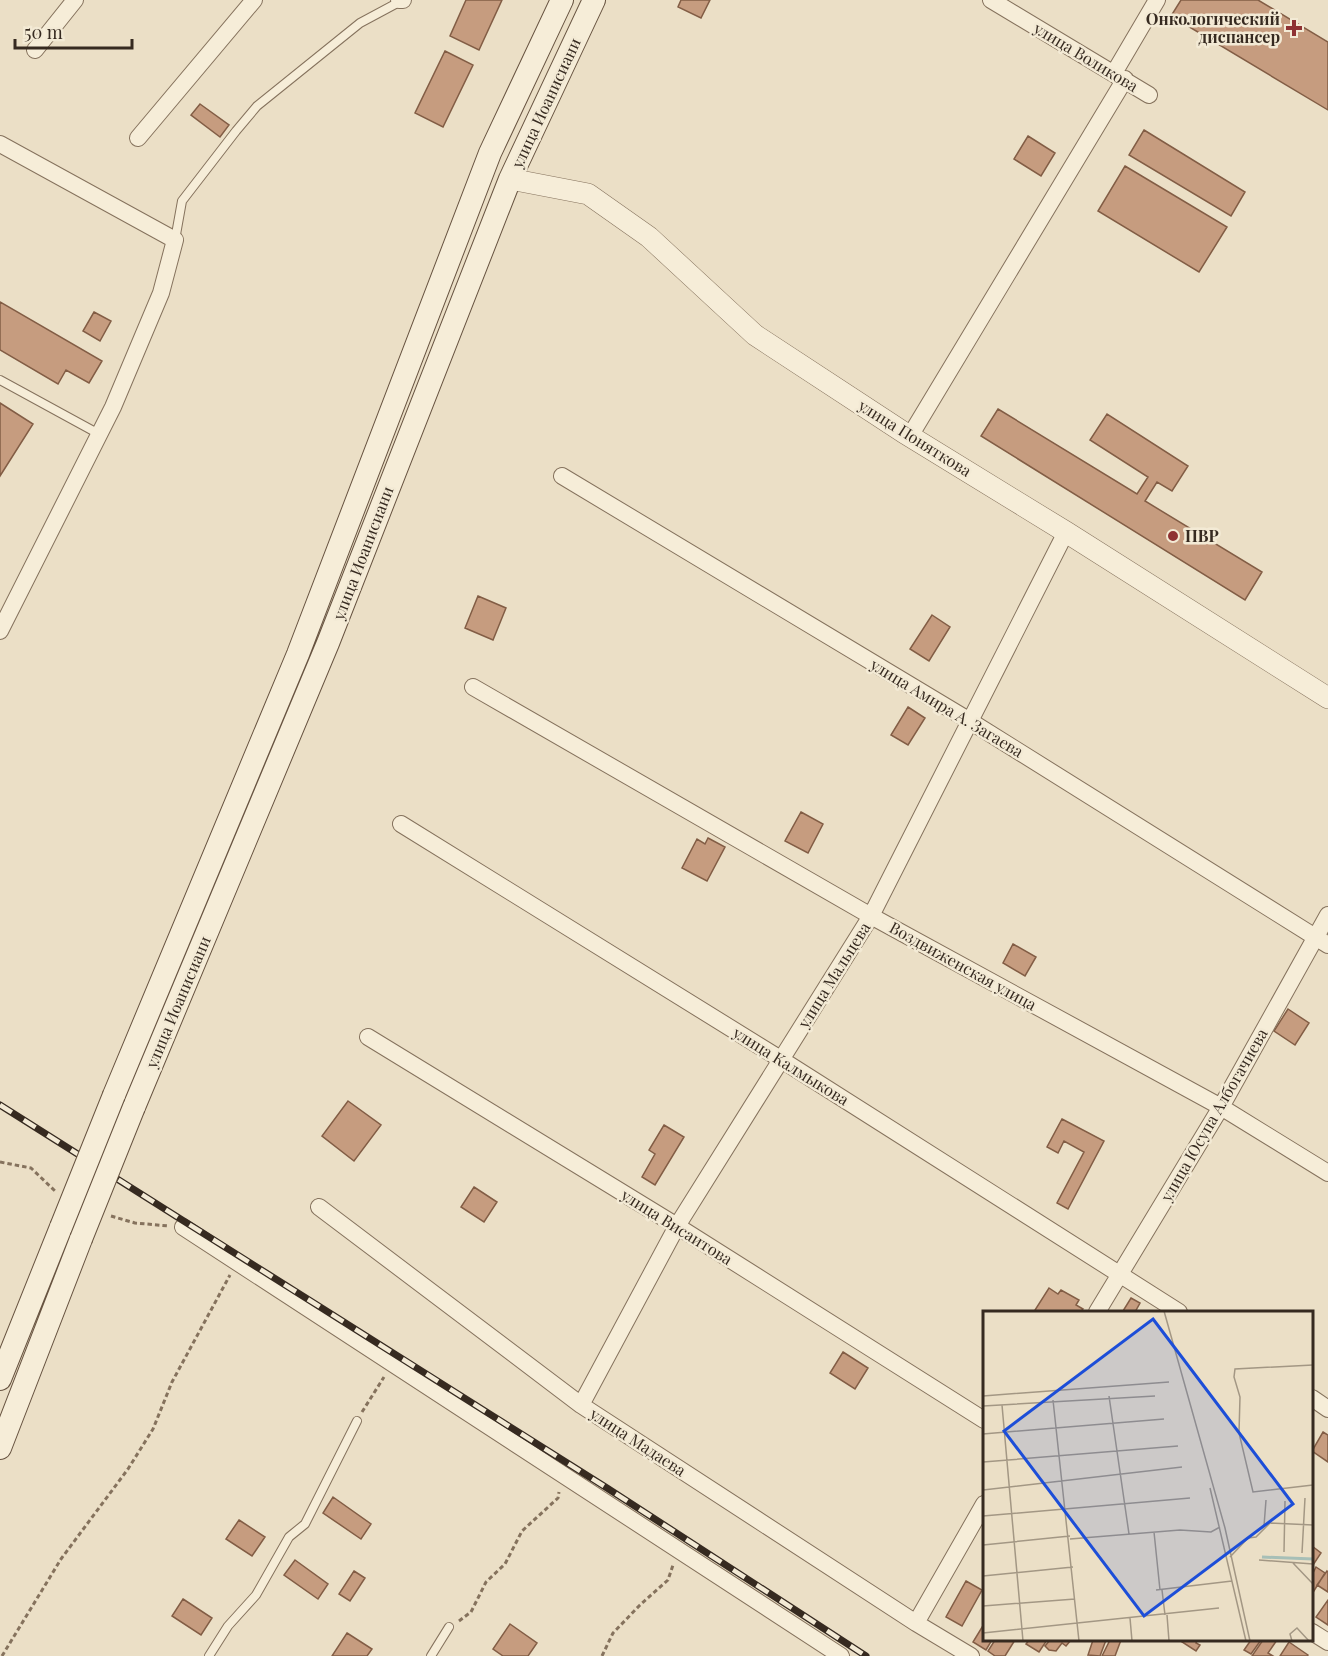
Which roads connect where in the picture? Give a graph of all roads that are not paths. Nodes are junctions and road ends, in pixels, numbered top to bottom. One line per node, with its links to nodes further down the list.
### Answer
1 (75, 0): 8 (street)
2 (254, 0): 11 (street)
3 (401, 0): 16 (lane)
4 (562, 0): 13 (main road, улица Иоанисиани)
5 (594, 0): 14 (main road, улица Иоанисиани)
6 (991, 0): 9 (street, улица Воликова)
7 (1156, 0): 9 (street)
8 (35, 50)
9 (1119, 76): 10 (street, улица Воликова); 19 (street)
10 (1149, 95)
11 (138, 138)
12 (0, 144): 16 (street)
13 (490, 153): 14 (main road); 15 (main road, улица Иоанисиани)
14 (510, 179): 15 (main road); 19 (street, улица Поняткова); 46 (main road, улица Иоанисиани, bridge)
15 (477, 188): 40 (main road, улица Иоанисиани, bridge)
16 (175, 240): 18 (street)
17 (0, 380): 18 (lane)
18 (99, 434): 22 (street)
19 (910, 436): 21 (street, улица Поняткова)
20 (562, 476): 25 (street, улица Амира А. Загаева)
21 (1066, 532): 24 (street, улица Поняткова); 25 (street, улица Мальцева)
22 (1, 626)
23 (473, 687): 28 (street, Воздвиженская улица)
24 (1328, 699)
25 (970, 721): 28 (street, улица Мальцева); 29 (street, улица Амира А. Загаева)
26 (401, 824): 31 (street, улица Калмыкова)
27 (1328, 915): 29 (street, улица Юсупа Албогачиева)
28 (871, 916): 31 (street, улица Мальцева); 32 (street, Воздвиженская улица)
29 (1322, 941): 32 (street, улица Юсупа Албогачиева)
30 (368, 1037): 35 (street, улица Висаитова)
31 (782, 1060): 35 (street, улица Мальцева); 37 (street, улица Калмыкова)
32 (1221, 1107): 33 (street, Воздвиженская улица); 37 (street, улица Юсупа Албогачиева)
33 (1328, 1173)
34 (320, 1207): 42 (street, улица Мадаева)
35 (677, 1226): 42 (street, улица Мальцева); 44 (street, улица Висаитова)
36 (183, 1227): 55 (street)
37 (1119, 1274): 38 (street, улица Юсупа Албогачиева); 39 (street, улица Калмыкова)
38 (1097, 1311)
39 (1177, 1311)
40 (0, 1379)
41 (1313, 1399): 43 (street)
42 (581, 1405): 48 (street, улица Мадаева)
43 (1328, 1409)
44 (983, 1419)
45 (357, 1421): 53 (lane)
46 (0, 1448)
47 (983, 1506): 48 (street)
48 (916, 1623): 56 (street, улица Мадаева)
49 (449, 1627): 54 (lane)
50 (1313, 1633): 51 (street)
51 (1328, 1642)
52 (1328, 1652): 57 (street)
53 (209, 1656)
54 (431, 1656)
55 (841, 1656)
56 (971, 1656)
57 (1325, 1656)

